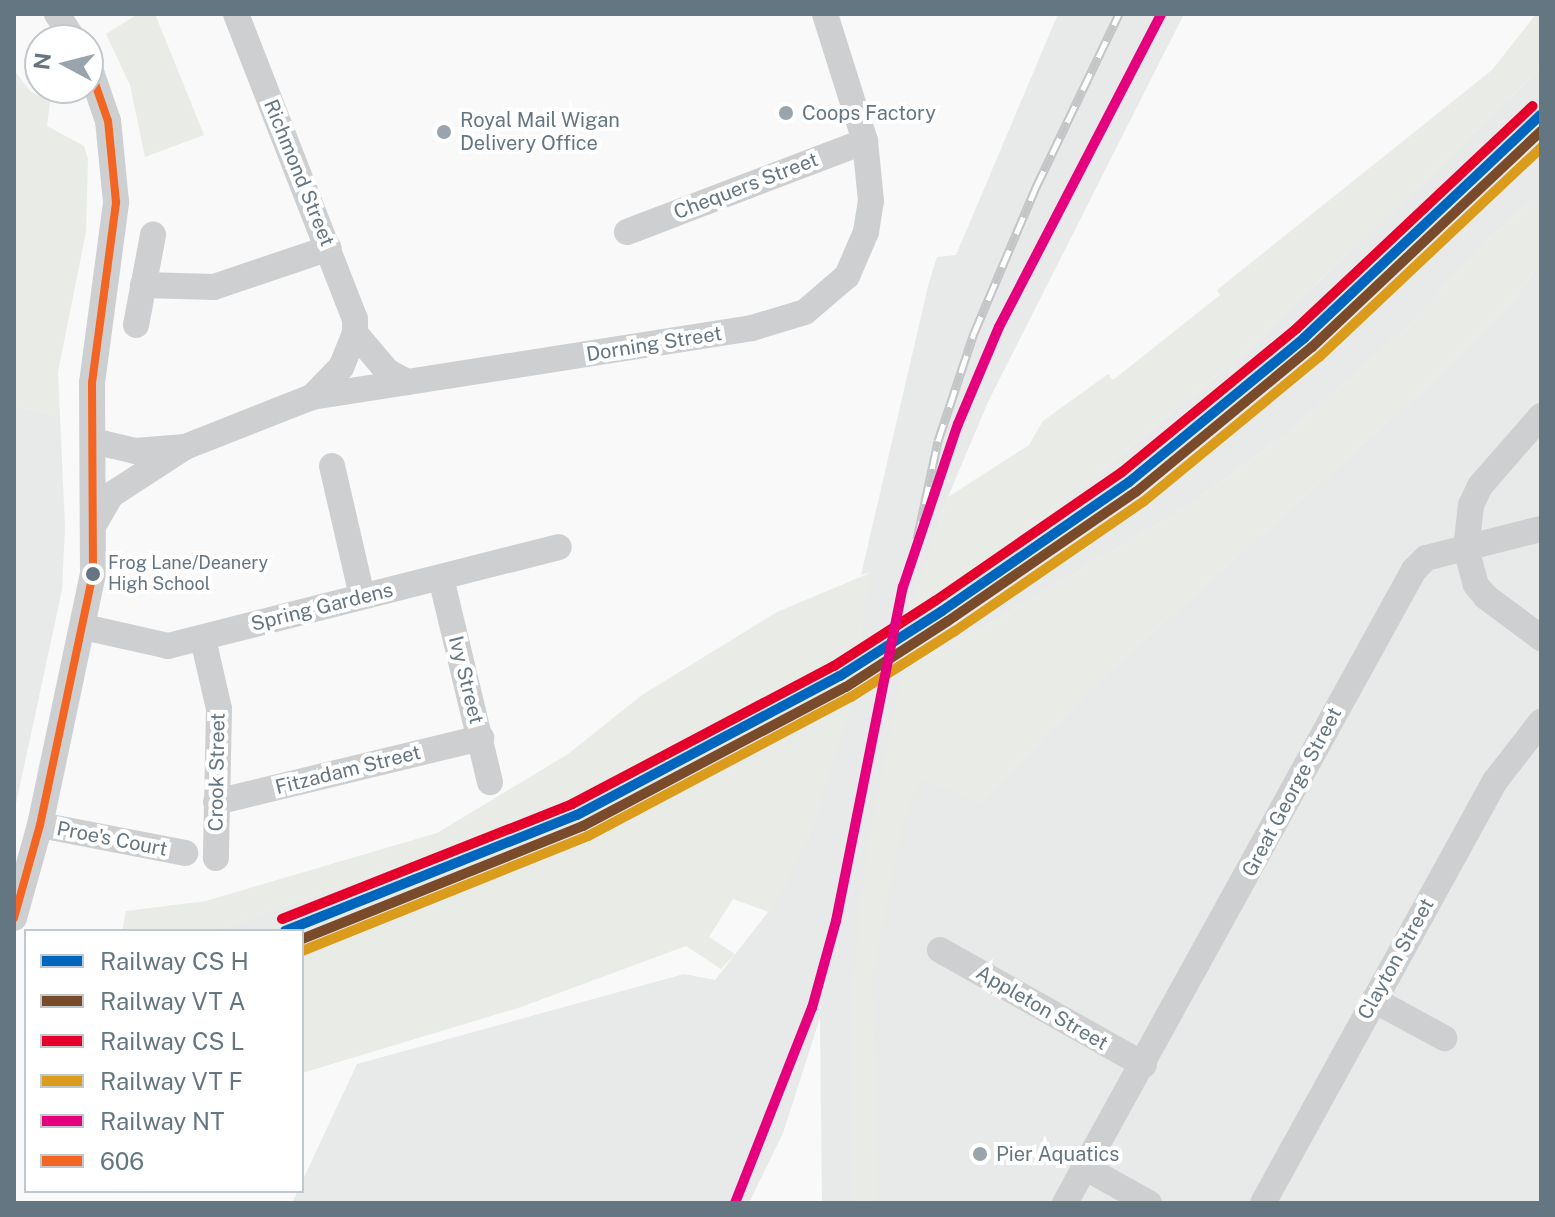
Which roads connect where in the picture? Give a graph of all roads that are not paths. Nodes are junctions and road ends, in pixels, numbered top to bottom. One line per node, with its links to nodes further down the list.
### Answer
1 (236, 14): 7 (street, Richmond Street)
2 (825, 14): 4 (street, Dorning Street)
3 (102, 104): 14 (street)
4 (865, 141): 5 (street, Chequers Street); 11 (street, Dorning Street)
5 (627, 232)
6 (153, 235): 8 (street)
7 (329, 248): 8 (street); 10 (street, Richmond Street)
8 (143, 285): 9 (street)
9 (136, 325)
10 (355, 333): 11 (street, Richmond Street); 12 (street)
11 (407, 382): 12 (street, Dorning Street)
12 (312, 397): 15 (street, Dorning Street)
13 (1541, 416): 20 (street)
14 (93, 441): 15 (street, Dorning Street); 17 (street)
15 (185, 447): 17 (street, Dorning Street)
16 (332, 466): 22 (street)
17 (96, 521): 23 (street)
18 (1541, 529): 20 (street, Great George Street)
19 (559, 547): 21 (street, Spring Gardens)
20 (1466, 548): 24 (street); 37 (street, Great George Street)
21 (441, 578): 22 (street, Spring Gardens); 27 (street, Ivy Street)
22 (362, 596): 25 (street, Spring Gardens)
23 (84, 627): 25 (street, Spring Gardens); 30 (street)
24 (1541, 638)
25 (203, 639): 29 (street, Crook Street)
26 (1541, 722): 35 (street, Clayton Street)
27 (481, 738): 28 (street, Ivy Street); 29 (street, Fitzadam Street)
28 (490, 782)
29 (216, 802): 32 (street, Crook Street)
30 (40, 825): 31 (street, Proe's Court); 33 (street)
31 (185, 853)
32 (216, 858)
33 (14, 918)
34 (940, 950): 37 (street, Appleton Street)
35 (1374, 1000): 36 (street); 41 (street, Clayton Street)
36 (1444, 1038)
37 (1144, 1065): 38 (street, Great George Street)
38 (1086, 1168): 39 (street, Great George Street); 40 (street)
39 (1065, 1203)
40 (1149, 1203)
41 (1263, 1203)

